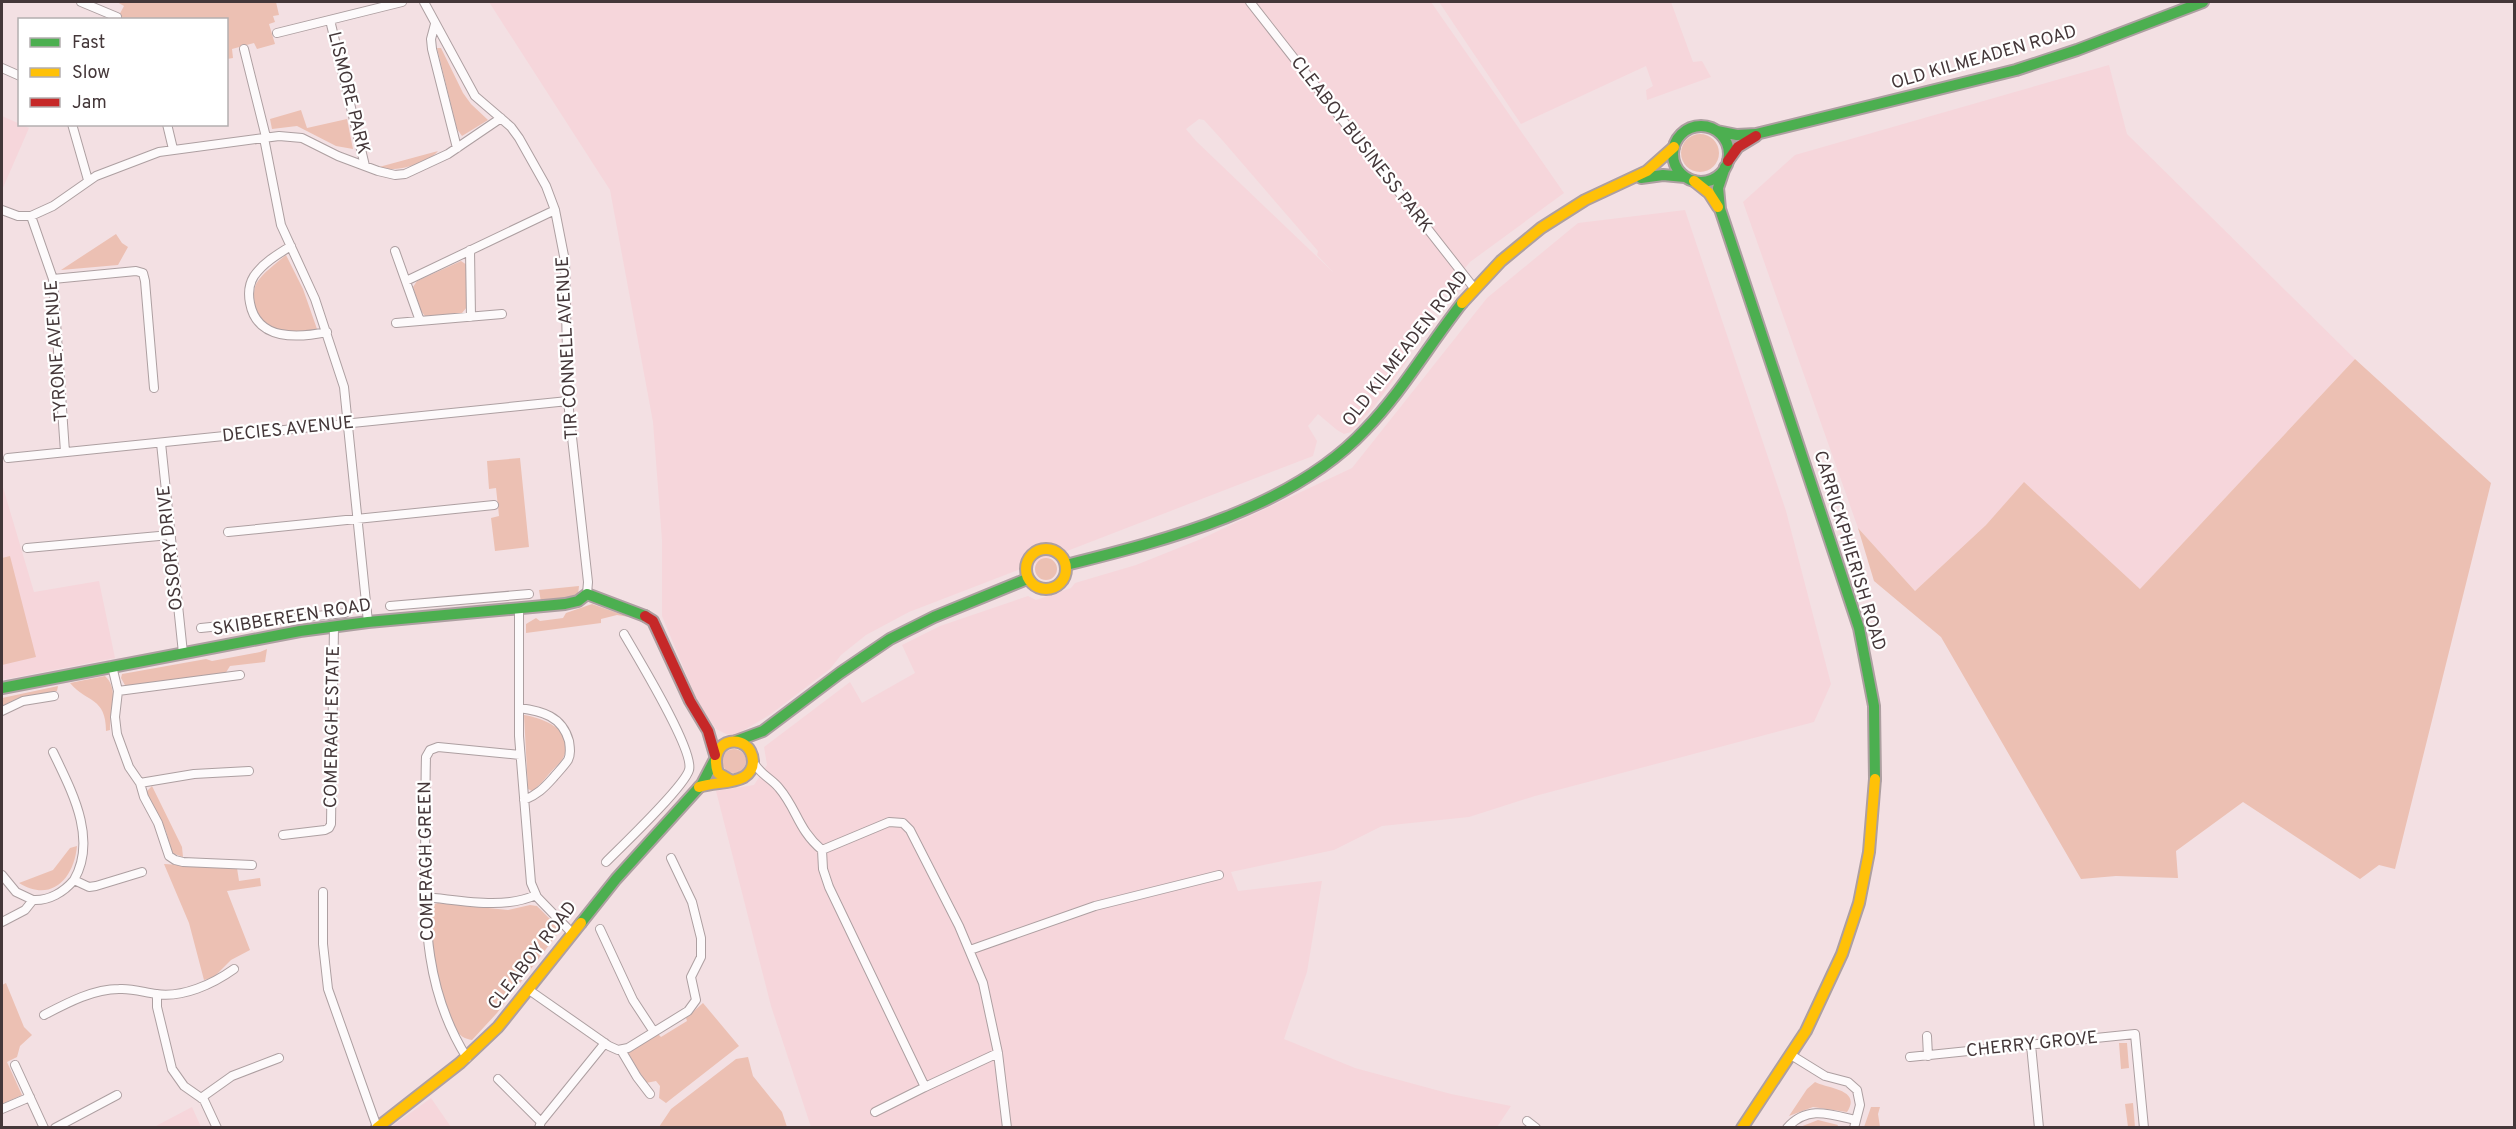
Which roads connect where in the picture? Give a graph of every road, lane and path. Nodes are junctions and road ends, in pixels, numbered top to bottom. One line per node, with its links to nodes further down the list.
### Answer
1 (81, 2): 6 (street)
2 (402, 2): 7 (street, LISMORE PARK)
3 (424, 2): 8 (street)
4 (1250, 2): 36 (street, CLEABOY BUSINESS PARK)
5 (2203, 2): 17 (street, OLD KILMEADEN ROAD)
6 (117, 18)
7 (330, 20): 9 (street, LISMORE PARK); 23 (street, LISMORE PARK)
8 (435, 24): 13 (street); 20 (street)
9 (277, 33)
10 (244, 49): 18 (street)
11 (2, 68): 12 (street)
12 (18, 75)
13 (501, 118): 20 (street, LISMORE PARK); 28 (street, TIR CONNELL AVENUE)
14 (73, 126): 25 (street)
15 (167, 126): 21 (street)
16 (1717, 131): 17 (street, OLD KILMEADEN ROAD); 19 (street); 22 (street)
17 (1768, 132): 22 (street, OLD KILMEADEN ROAD)
18 (265, 138): 21 (street, LISMORE PARK); 23 (street, LISMORE PARK); 31 (street)
19 (1674, 147): 24 (street); 26 (street, OLD KILMEADEN ROAD)
20 (457, 148): 23 (street, LISMORE PARK)
21 (173, 149): 25 (street, LISMORE PARK)
22 (1726, 164): 24 (street); 30 (street, CARRICKPHIERISH ROAD)
23 (365, 166)
24 (1690, 179): 26 (street, OLD KILMEADEN ROAD); 30 (street, CARRICKPHIERISH ROAD)
25 (88, 180): 29 (street, LISMORE PARK)
26 (1626, 182): 36 (street, OLD KILMEADEN ROAD)
27 (2, 210): 29 (street)
28 (555, 210): 32 (street); 43 (street, TIR CONNELL AVENUE)
29 (31, 216): 34 (street, TYRONE AVENUE)
30 (1722, 217): 119 (street, CARRICKPHIERISH ROAD)
31 (291, 246): 41 (street); 41 (street)
32 (470, 250): 35 (street); 38 (street)
33 (395, 251): 35 (street)
34 (53, 279): 42 (street); 46 (street, TYRONE AVENUE)
35 (406, 281): 39 (street)
36 (1474, 288): 53 (street, OLD KILMEADEN ROAD)
37 (502, 314): 38 (street)
38 (471, 317): 39 (street)
39 (420, 321): 40 (street)
40 (396, 323)
41 (327, 332): 44 (street)
42 (154, 388)
43 (568, 401): 44 (street, DECIES AVENUE); 56 (street, TIR CONNELL AVENUE)
44 (348, 424): 45 (street, DECIES AVENUE); 49 (street)
45 (161, 443): 46 (street, DECIES AVENUE); 51 (street, OSSORY DRIVE)
46 (65, 452): 47 (street, DECIES AVENUE)
47 (8, 458)
48 (494, 506): 49 (street)
49 (358, 519): 50 (street); 63 (street)
50 (228, 532)
51 (170, 534): 52 (street); 68 (street, OSSORY DRIVE)
52 (27, 548)
53 (1066, 565): 54 (street); 54 (street)
54 (1028, 579): 77 (street)
55 (529, 594): 57 (street, SKIBBEREEN ROAD)
56 (587, 594): 59 (street, SKIBBEREEN ROAD); 76 (street)
57 (454, 601): 58 (street, SKIBBEREEN ROAD); 61 (street)
58 (390, 606)
59 (519, 609): 61 (street, SKIBBEREEN ROAD); 74 (street)
60 (345, 613): 62 (street, SKIBBEREEN ROAD)
61 (455, 614): 63 (street, SKIBBEREEN ROAD)
62 (274, 620): 65 (street, SKIBBEREEN ROAD); 67 (street)
63 (368, 622): 64 (street, SKIBBEREEN ROAD)
64 (334, 626): 67 (street, SKIBBEREEN ROAD); 90 (street, COMERAGH ESTATE)
65 (201, 628)
66 (624, 634): 91 (street)
67 (276, 635): 68 (street, SKIBBEREEN ROAD)
68 (183, 653): 69 (street, SKIBBEREEN ROAD)
69 (112, 666): 71 (street, SKIBBEREEN ROAD); 72 (street)
70 (240, 675): 72 (street)
71 (2, 688)
72 (118, 692): 87 (street)
73 (54, 696): 75 (street)
74 (519, 708): 80 (street); 89 (street)
75 (2, 711)
76 (708, 730): 78 (street); 81 (street)
77 (764, 731): 78 (street); 82 (street)
78 (734, 741): 81 (street); 82 (street)
79 (53, 752): 100 (street)
80 (520, 755): 89 (street); 103 (street, COMERAGH GREEN)
81 (715, 758): 85 (street); 88 (street, CLEABOY ROAD)
82 (753, 759): 84 (street); 86 (street)
83 (249, 771): 87 (street)
84 (742, 779): 85 (street); 86 (street)
85 (730, 780): 88 (street)
86 (772, 781): 92 (street)
87 (140, 783): 96 (street)
88 (698, 788): 93 (street, CLEABOY ROAD)
89 (524, 800): 102 (street)
90 (283, 835)
91 (626, 842): 93 (street); 95 (street)
92 (822, 850): 108 (street); 126 (street)
93 (638, 853): 107 (street, CLEABOY ROAD)
94 (671, 858): 113 (street)
95 (606, 862)
96 (252, 865)
97 (142, 872): 100 (street)
98 (2, 875): 104 (street)
99 (1219, 875): 108 (street)
100 (74, 880): 104 (street)
101 (323, 892): 139 (street)
102 (536, 895): 103 (street); 107 (street)
103 (425, 897): 123 (street, COMERAGH GREEN)
104 (33, 900): 105 (street)
105 (2, 922)
106 (600, 929): 113 (street)
107 (572, 933): 110 (street, CLEABOY ROAD)
108 (970, 950): 118 (street)
109 (234, 969): 111 (street)
110 (529, 990): 115 (street); 123 (street, CLEABOY ROAD)
111 (158, 994): 112 (street); 130 (street)
112 (44, 1015)
113 (654, 1032): 117 (street)
114 (1926, 1036): 120 (street)
115 (605, 1043): 117 (street); 135 (street)
116 (2031, 1045): 120 (street, CHERRY GROVE); 144 (street); 145 (street, CHERRY GROVE)
117 (621, 1050): 127 (street)
118 (998, 1053): 126 (street); 140 (street)
119 (1791, 1055): 134 (street); 142 (street, CARRICKPHIERISH ROAD)
120 (1929, 1056): 121 (street, CHERRY GROVE)
121 (1910, 1057)
122 (279, 1058): 130 (street)
123 (466, 1058): 139 (street, CLEABOY ROAD)
124 (15, 1065): 129 (street)
125 (498, 1079): 135 (street)
126 (925, 1088): 132 (street)
127 (650, 1094)
128 (117, 1095): 137 (street)
129 (30, 1097): 131 (street); 136 (street)
130 (201, 1098): 138 (street)
131 (2, 1109)
132 (875, 1112)
133 (1527, 1122): 141 (street)
134 (1854, 1124): 143 (street)
135 (540, 1125)
136 (44, 1128)
137 (55, 1128)
138 (217, 1128)
139 (377, 1128)
140 (1007, 1128)
141 (1536, 1128)
142 (1742, 1128)
143 (1787, 1128)
144 (2039, 1128)
145 (2144, 1128)

